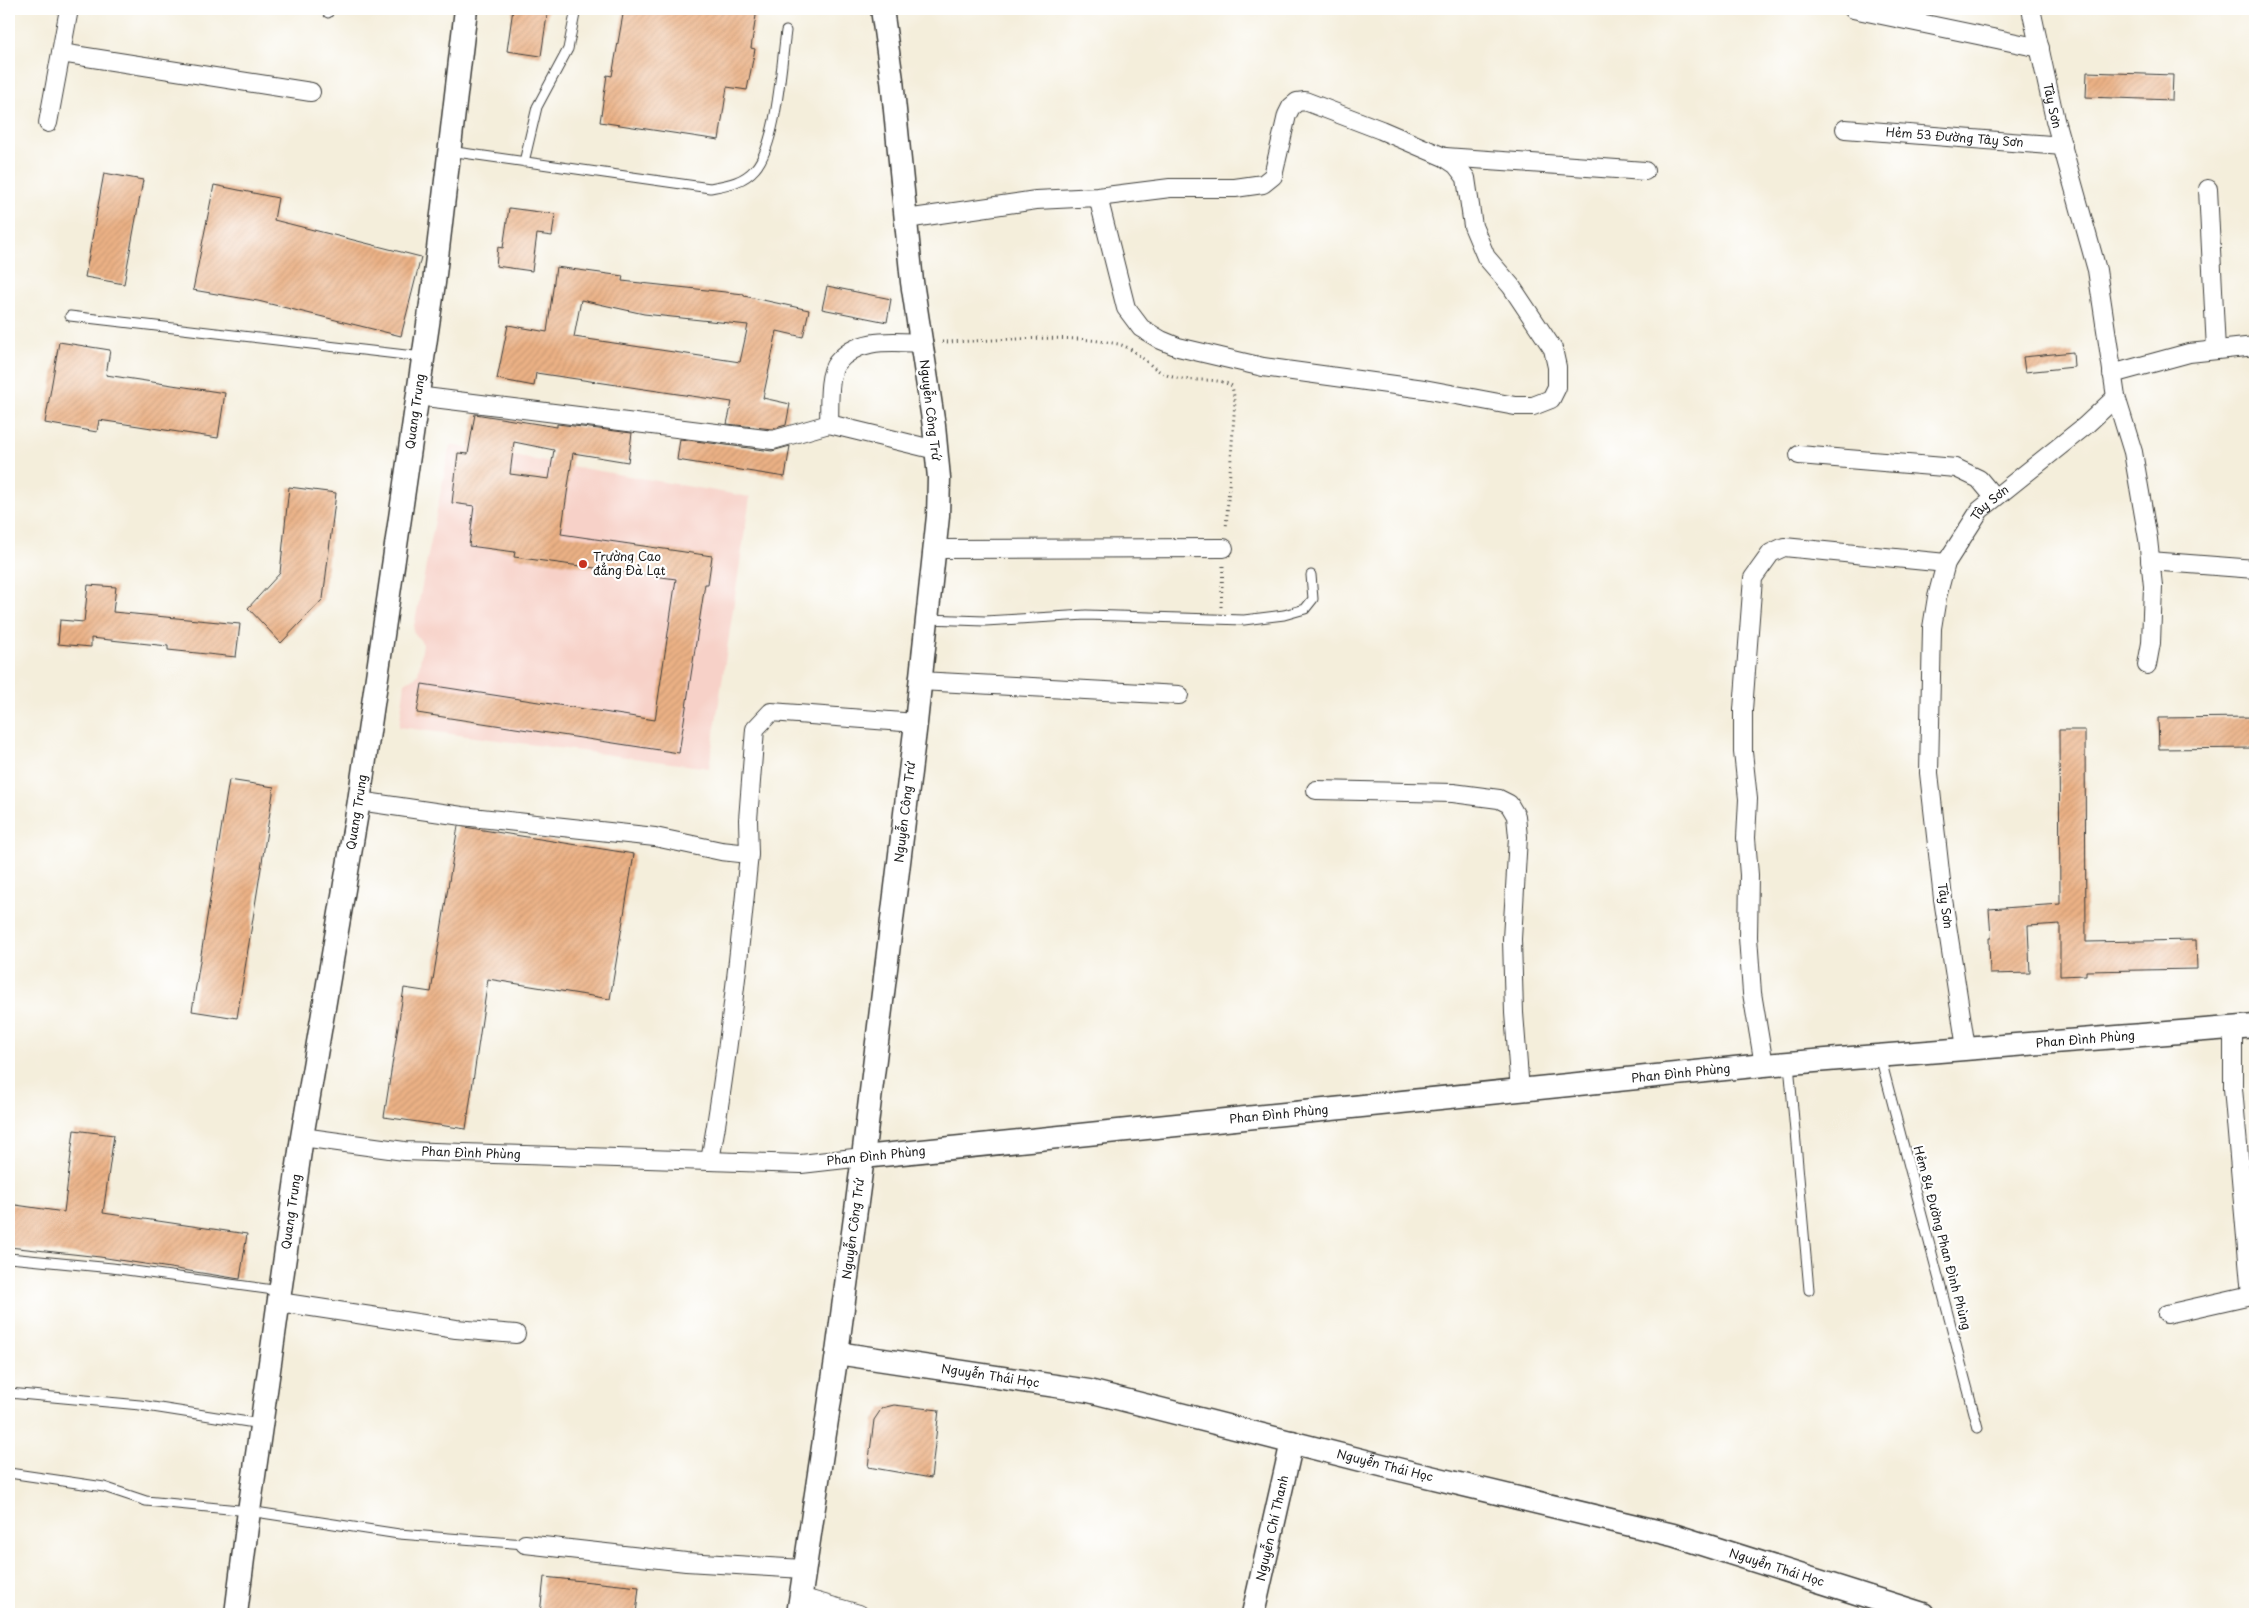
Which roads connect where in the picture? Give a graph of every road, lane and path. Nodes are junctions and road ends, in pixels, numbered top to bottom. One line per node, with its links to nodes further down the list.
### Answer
1 (69, 9): 9 (street)
2 (466, 9): 14 (street, Quang Trung)
3 (576, 9): 16 (lane)
4 (882, 9): 20 (street, Nguyễn Công Trứ)
5 (1853, 9): 8 (street)
6 (2031, 9): 8 (street, Tây Sơn)
7 (786, 31): 16 (lane)
8 (2040, 48): 13 (street, Tây Sơn)
9 (61, 53): 10 (street); 11 (street)
10 (310, 92)
11 (48, 123)
12 (1845, 129): 13 (street, Hẻm 53 Đường Tây Sơn)
13 (2063, 146): 26 (street, Tây Sơn)
14 (449, 151): 16 (lane); 25 (street, Quang Trung)
15 (1444, 157): 17 (street); 19 (street); 19 (street)
16 (524, 162)
17 (1646, 171)
18 (2208, 189): 24 (street)
19 (1098, 197): 20 (street)
20 (906, 219): 22 (street, Nguyễn Công Trứ)
21 (70, 316): 25 (lane)
22 (921, 343): 29 (street); 30 (street, Nguyễn Công Trứ); 33 (path)
23 (2255, 346): 24 (street)
24 (2216, 350): 26 (street)
25 (423, 357): 27 (street, Quang Trung)
26 (2112, 374): 28 (street, Tây Sơn)
27 (417, 396): 29 (street); 46 (street, Quang Trung)
28 (2116, 397): 32 (street, Tây Sơn); 35 (street)
29 (829, 424): 30 (street)
30 (936, 450): 34 (street, Nguyễn Công Trứ)
31 (1799, 455): 32 (street)
32 (1994, 496): 36 (street, Tây Sơn)
33 (1224, 548): 34 (street); 40 (path)
34 (934, 549): 39 (street, Nguyễn Công Trứ)
35 (2150, 562): 37 (street); 41 (street)
36 (1946, 563): 49 (street, Tây Sơn); 52 (street)
37 (2255, 569)
38 (1311, 575): 40 (lane)
39 (927, 619): 40 (lane); 42 (street, Nguyễn Công Trứ)
40 (1221, 619)
41 (2148, 665)
42 (920, 681): 43 (street); 44 (street, Nguyễn Công Trứ)
43 (1180, 696)
44 (916, 723): 47 (street); 55 (street, Nguyễn Công Trứ)
45 (1316, 790): 53 (street)
46 (359, 801): 47 (street); 54 (street, Quang Trung)
47 (749, 854): 56 (street)
48 (2244, 1027): 49 (street, Phan Đình Phùng); 60 (street)
49 (1966, 1048): 50 (street, Phan Đình Phùng)
50 (1880, 1055): 51 (street, Phan Đình Phùng); 65 (lane, Hẻm 84 Đường Phan Đình Phùng)
51 (1788, 1064): 52 (street, Phan Đình Phùng); 58 (lane)
52 (1764, 1065): 53 (street, Phan Đình Phùng)
53 (1520, 1091): 55 (street, Phan Đình Phùng)
54 (302, 1137): 56 (street, Phan Đình Phùng); 59 (street, Quang Trung)
55 (863, 1157): 56 (street, Phan Đình Phùng); 62 (street, Nguyễn Công Trứ)
56 (710, 1161)
57 (9, 1258): 59 (lane)
58 (1809, 1290)
59 (280, 1296): 61 (street); 64 (street, Quang Trung)
60 (2167, 1314)
61 (516, 1334)
62 (837, 1353): 66 (street, Nguyễn Thái Học); 70 (street, Nguyễn Công Trứ)
63 (9, 1393): 64 (lane)
64 (261, 1424): 68 (street, Quang Trung)
65 (1978, 1428)
66 (1292, 1442): 72 (street, Nguyễn Thái Học); 75 (street, Nguyễn Chí Thanh)
67 (9, 1473): 68 (lane)
68 (249, 1510): 69 (lane); 73 (street, Quang Trung)
69 (525, 1544): 70 (street)
70 (804, 1569): 71 (street, Nguyễn Công Trứ)
71 (799, 1606): 74 (street)
72 (1915, 1613)
73 (236, 1614)
74 (858, 1614)
75 (1253, 1614)

